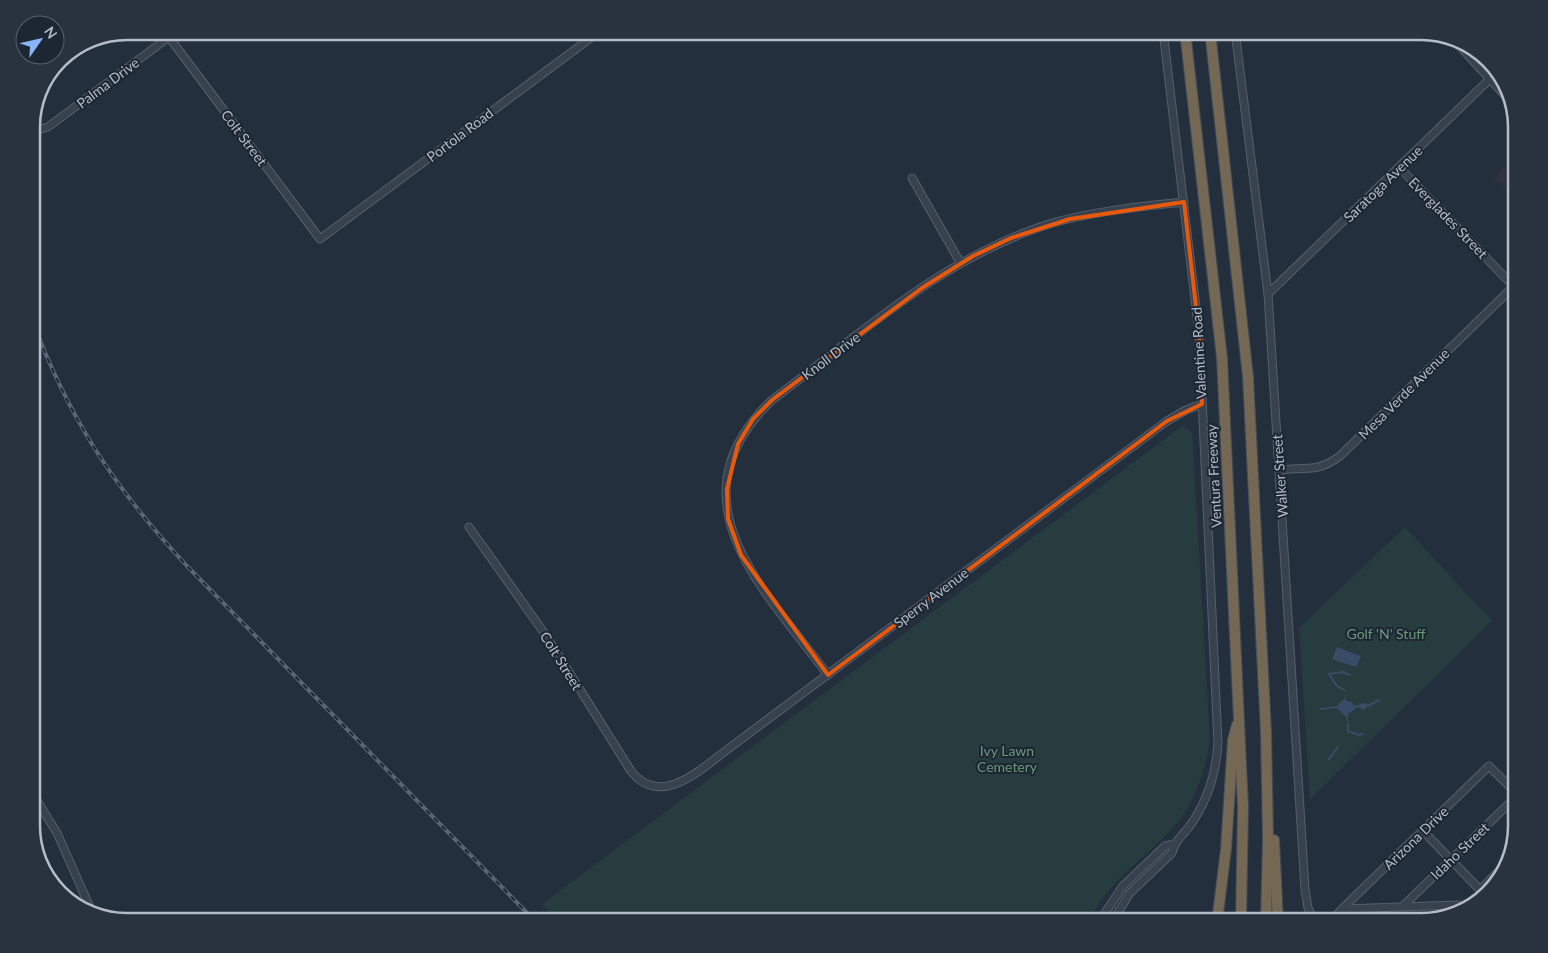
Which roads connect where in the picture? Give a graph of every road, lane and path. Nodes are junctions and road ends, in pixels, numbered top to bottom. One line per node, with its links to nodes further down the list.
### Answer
1 (166, 40): 12 (street, Palma Drive)
2 (170, 40): 16 (street, Colt Street)
3 (588, 40): 16 (street, Portola Road)
4 (1164, 40): 15 (street, Valentine Road)
5 (1186, 40): 25 (highway, Ventura Freeway)
6 (1211, 40): 26 (highway)
7 (1236, 40): 19 (street, Walker Street)
8 (1465, 53): 10 (street)
9 (1492, 77): 10 (street, Saratoga Avenue)
10 (1489, 80): 11 (street); 13 (street, Saratoga Avenue)
11 (1500, 91)
12 (40, 128)
13 (1400, 168): 18 (street, Everglades Street); 19 (street, Saratoga Avenue)
14 (912, 178): 17 (street)
15 (1184, 202): 17 (street, Knoll Drive); 21 (street, Valentine Road)
16 (320, 240)
17 (960, 262): 24 (street, Knoll Drive)
18 (1508, 281)
19 (1268, 294): 22 (street, Walker Street)
20 (1508, 295): 22 (street, Mesa Verde Avenue)
21 (1202, 404): 24 (street, Sperry Avenue); 32 (street, Valentine Road)
22 (1279, 471): 45 (street, Walker Street)
23 (469, 527): 28 (street, Colt Street)
24 (828, 675): 28 (street, Sperry Avenue)
25 (1239, 714): 41 (highway); 42 (highway, Ventura Freeway)
26 (1266, 732): 43 (highway); 44 (highway)
27 (1508, 786): 31 (street, Arizona Drive)
28 (659, 787)
29 (40, 804): 35 (street)
30 (1508, 804): 33 (street, Idaho Street)
31 (1423, 832): 33 (street); 38 (street, Arizona Drive)
32 (1174, 844): 39 (street, Valentine Road); 40 (street, Valentine Road)
33 (1451, 860): 34 (street); 36 (street, Idaho Street)
34 (1480, 889)
35 (88, 903)
36 (1403, 906): 37 (street); 38 (street)
37 (1454, 906)
38 (1342, 909): 46 (street)
39 (1105, 913)
40 (1118, 913)
41 (1217, 913)
42 (1241, 913)
43 (1266, 913)
44 (1278, 913)
45 (1310, 913)
46 (1338, 913)

